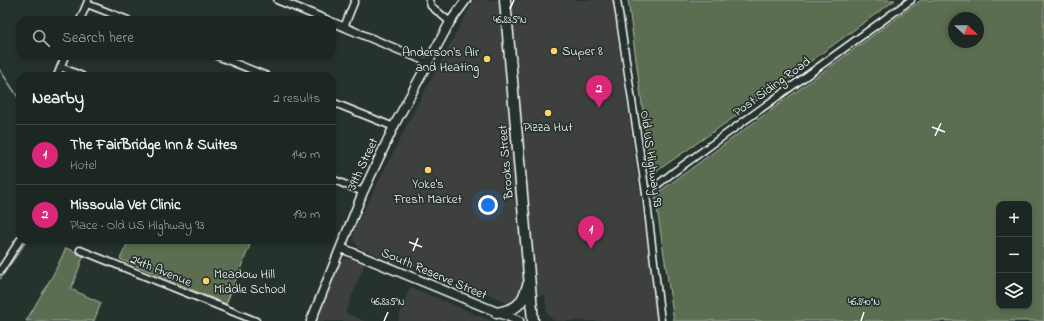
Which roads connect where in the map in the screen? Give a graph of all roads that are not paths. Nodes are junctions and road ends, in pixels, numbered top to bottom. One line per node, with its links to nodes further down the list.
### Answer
1 (278, 0): 12 (street)
2 (355, 0): 15 (street)
3 (429, 0): 13 (street)
4 (459, 0): 13 (main road, 39th Street)
5 (466, 0): 13 (main road, 39th Street)
6 (617, 0): 27 (street, Old US Highway 93)
7 (911, 0): 27 (street, Post Siding Road)
8 (88, 2): 10 (street); 11 (street)
9 (504, 2): 32 (highway, Brooks Street)
10 (82, 16)
11 (119, 16)
12 (317, 16)
13 (450, 22): 18 (main road, 39th Street)
14 (336, 24): 15 (street)
15 (344, 27): 18 (street)
16 (64, 60): 19 (street)
17 (227, 60): 22 (street)
18 (428, 62): 24 (main road, 39th Street)
19 (61, 67): 20 (street); 21 (street)
20 (59, 72)
21 (73, 72)
22 (257, 72)
23 (336, 104): 24 (street)
24 (394, 127): 26 (main road, 39th Street)
25 (336, 181): 26 (street)
26 (363, 192): 29 (main road, 39th Street)
27 (646, 194): 38 (street, Old US Highway 93)
28 (17, 244): 31 (street)
29 (341, 248): 33 (main road, South Reserve Street); 35 (main road, 39th Street)
30 (80, 250): 34 (street, 24th Avenue)
31 (0, 271)
32 (529, 279): 33 (highway); 37 (highway, Brooks Street)
33 (497, 313): 36 (main road, South Reserve Street)
34 (256, 321)
35 (311, 321)
36 (519, 321)
37 (533, 321)
38 (661, 321)

